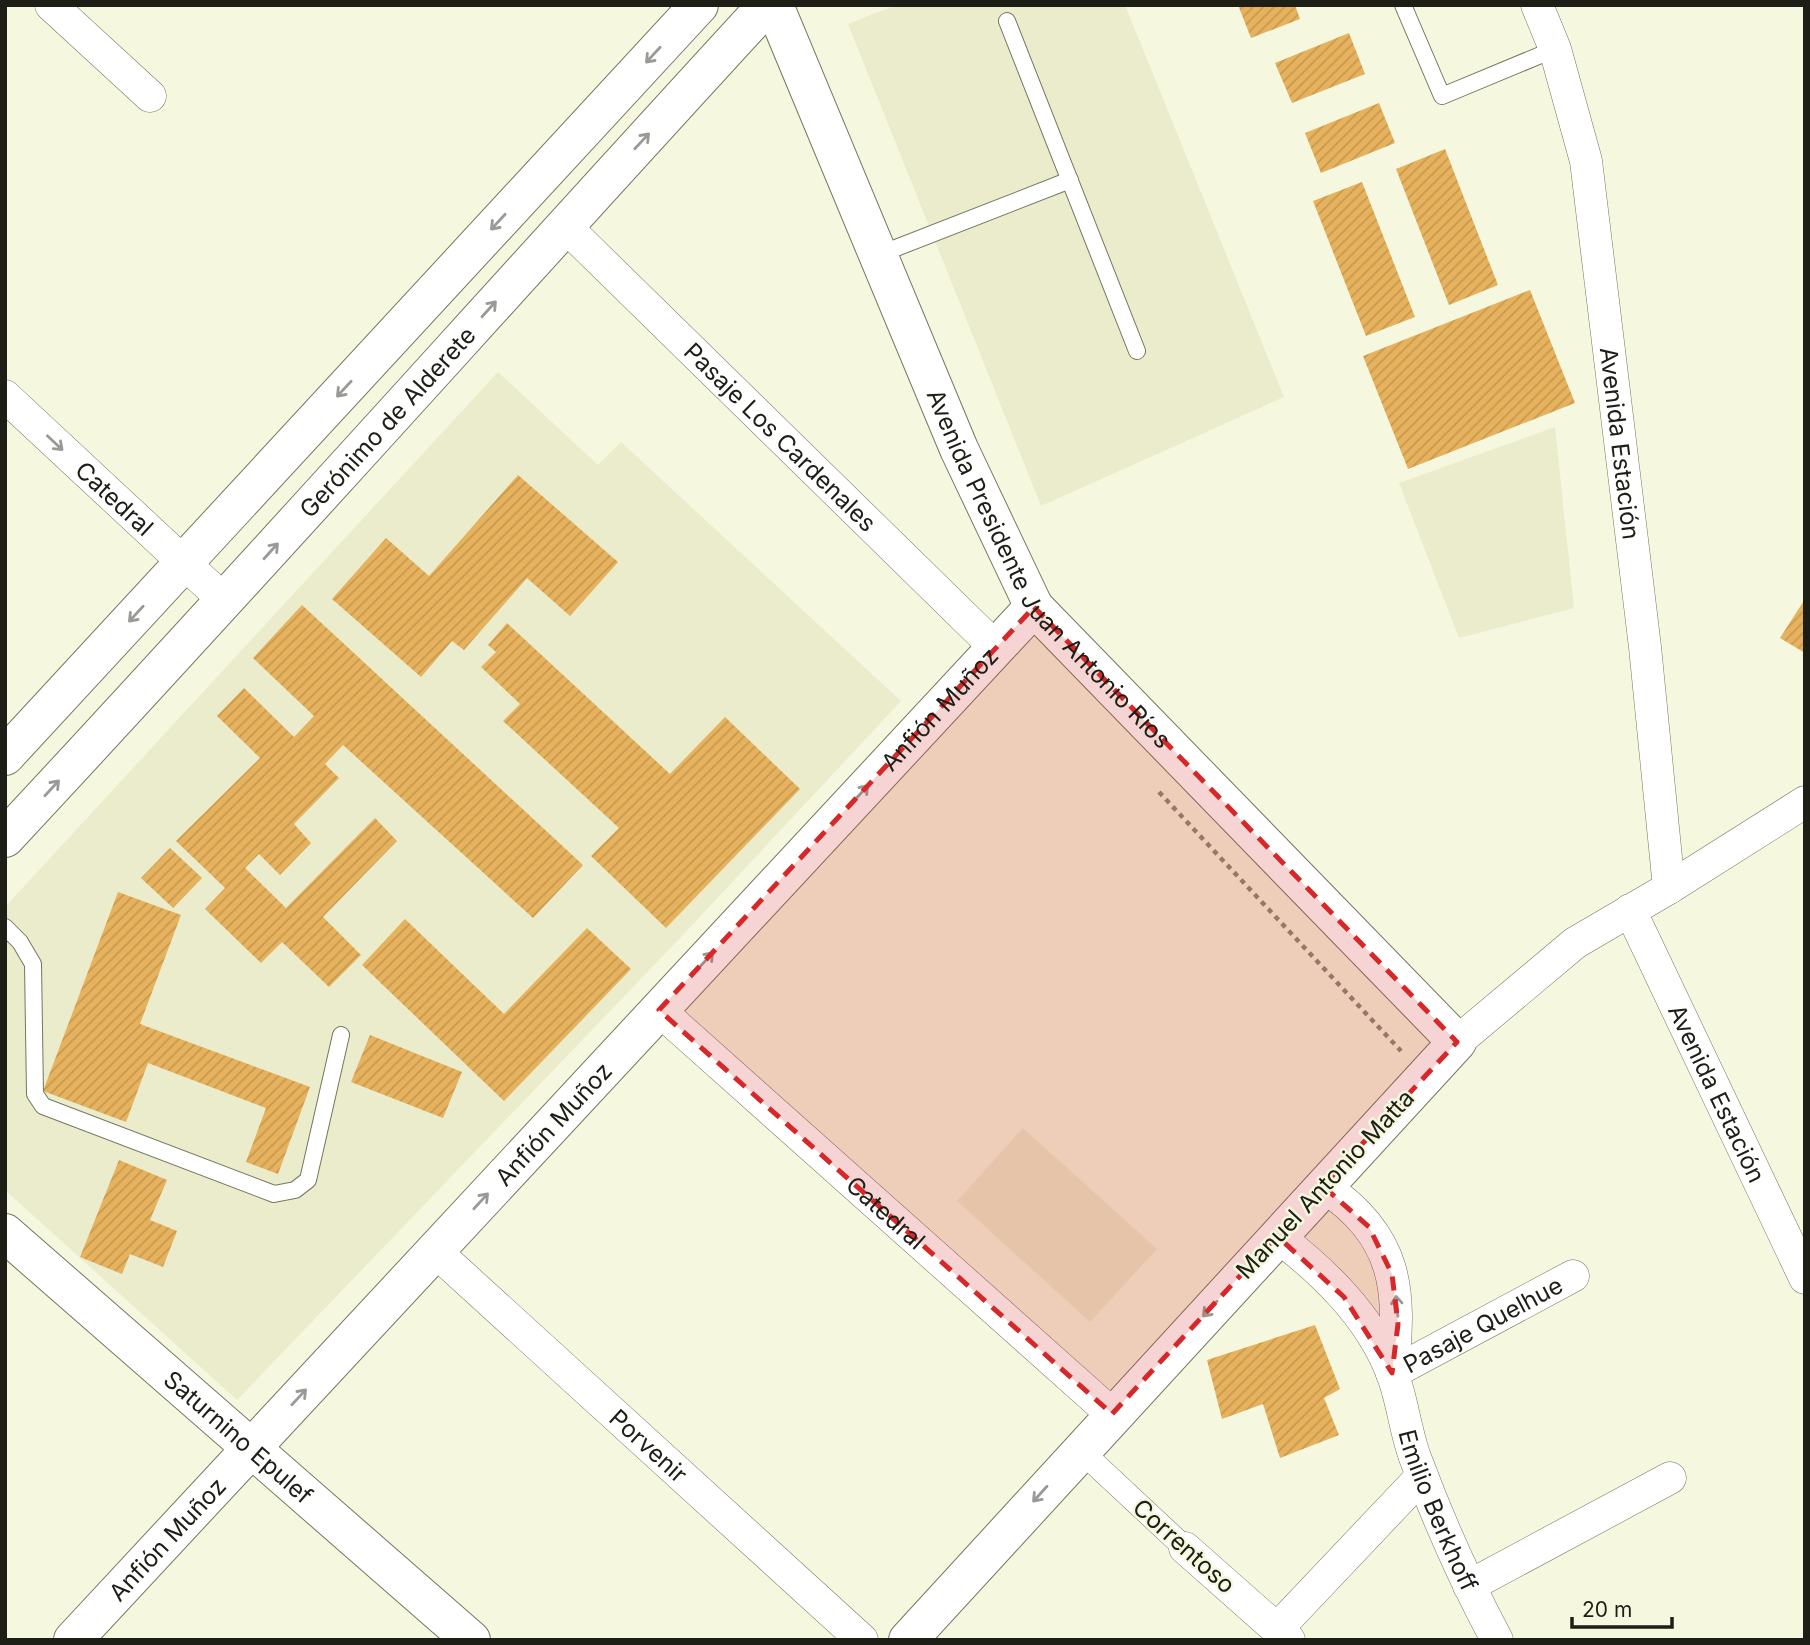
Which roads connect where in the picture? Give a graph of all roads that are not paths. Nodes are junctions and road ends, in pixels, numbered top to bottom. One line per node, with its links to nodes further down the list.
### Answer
1 (51, 5): 9 (street)
2 (699, 5): 15 (street, one-way to 15)
3 (767, 5): 11 (street, Gerónimo de Alderete, one-way to 3)
4 (774, 5): 12 (street, Avenida Presidente Juan Antonio Ríos)
5 (1403, 5): 8 (lane)
6 (1537, 5): 8 (street, Avenida Estación)
7 (1007, 22): 10 (lane)
8 (1555, 49): 22 (street, Avenida Estación)
9 (150, 96)
10 (1070, 180): 12 (lane); 13 (lane)
11 (564, 225): 16 (street, Gerónimo de Alderete, one-way to 11); 18 (street, Pasaje Los Cardenales)
12 (878, 255): 17 (street, Avenida Presidente Juan Antonio Ríos)
13 (1137, 351)
14 (5, 396): 15 (street, Catedral, one-way to 15)
15 (183, 564): 16 (street, Catedral); 19 (street, one-way to 19)
16 (226, 601): 21 (street, Gerónimo de Alderete, one-way to 16)
17 (1034, 607): 18 (street, Anfión Muñoz); 27 (street, Avenida Presidente Juan Antonio Ríos)
18 (996, 648): 25 (street, Anfión Muñoz, one-way to 18)
19 (5, 757)
20 (1805, 802): 22 (street, Manuel Antonio Matta)
21 (5, 838)
22 (1670, 888): 23 (street, Manuel Antonio Matta)
23 (1630, 910): 27 (street, Manuel Antonio Matta); 33 (street, Avenida Estación)
24 (5, 928): 26 (lane)
25 (659, 1010): 31 (street, Anfión Muñoz, one-way to 25); 35 (street, Catedral)
26 (341, 1035)
27 (1457, 1042): 28 (street, Manuel Antonio Matta)
28 (1323, 1186): 30 (street, Manuel Antonio Matta); 34 (street, Emilio Berkhoff, one-way to 28)
29 (5, 1233): 36 (street, Saturnino Epulef)
30 (1277, 1236): 34 (street, Emilio Berkhoff); 35 (street, Manuel Antonio Matta, one-way to 35)
31 (435, 1251): 36 (street, Anfión Muñoz, one-way to 31); 45 (street, Porvenir)
32 (1573, 1276): 34 (street, Pasaje Quelhue)
33 (1805, 1278)
34 (1392, 1373): 38 (street, Emilio Berkhoff)
35 (1112, 1414): 37 (street, Manuel Antonio Matta)
36 (252, 1447): 43 (street, Anfión Muñoz); 44 (street, Saturnino Epulef)
37 (1080, 1450): 40 (street, Correntoso); 46 (street, Manuel Antonio Matta, one-way to 46)
38 (1422, 1476): 41 (street, Emilio Berkhoff); 42 (street)
39 (1670, 1478): 41 (street)
40 (1185, 1548): 42 (street, Correntoso)
41 (1469, 1586): 47 (street, Emilio Berkhoff)
42 (1283, 1634)
43 (73, 1640)
44 (471, 1640)
45 (862, 1640)
46 (908, 1640)
47 (1497, 1640)

